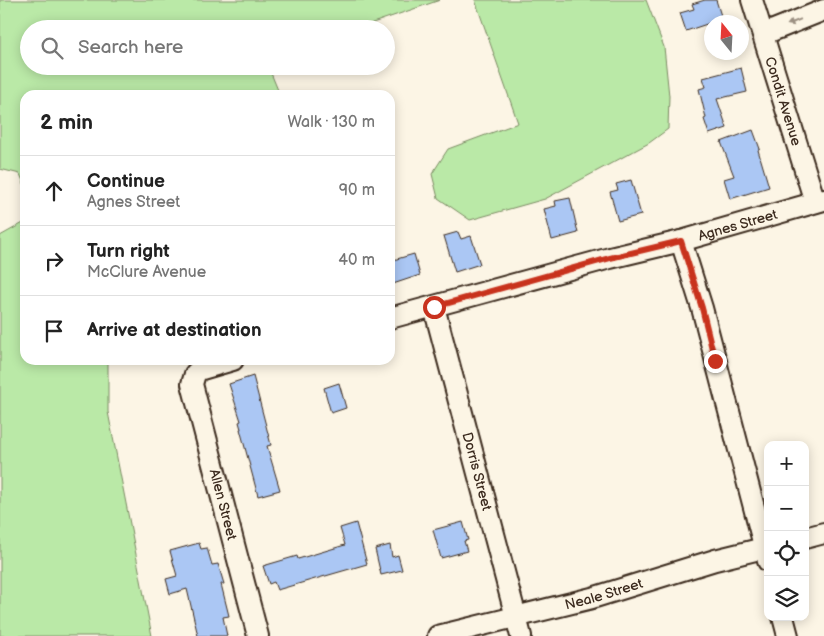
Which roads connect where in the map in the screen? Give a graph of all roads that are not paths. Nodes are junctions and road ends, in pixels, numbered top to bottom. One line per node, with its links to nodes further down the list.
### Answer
1 (752, 0): 3 (street, Condit Avenue)
2 (824, 10): 3 (street, one-way to 3)
3 (764, 34): 4 (street, Condit Avenue)
4 (820, 201): 5 (street, Agnes Street)
5 (681, 241): 6 (street, Agnes Street); 11 (street)
6 (434, 307): 7 (street, Agnes Street); 13 (street, Dorris Street)
7 (395, 317)
8 (216, 365): 15 (street, Allen Street)
9 (824, 533): 10 (street)
10 (809, 537)
11 (764, 541)
12 (764, 552): 13 (street, Neale Street)
13 (516, 616): 16 (street, Neale Street); 17 (street, Dorris Street)
14 (784, 621): 18 (street)
15 (258, 636)
16 (438, 636)
17 (521, 636)
18 (788, 636)

